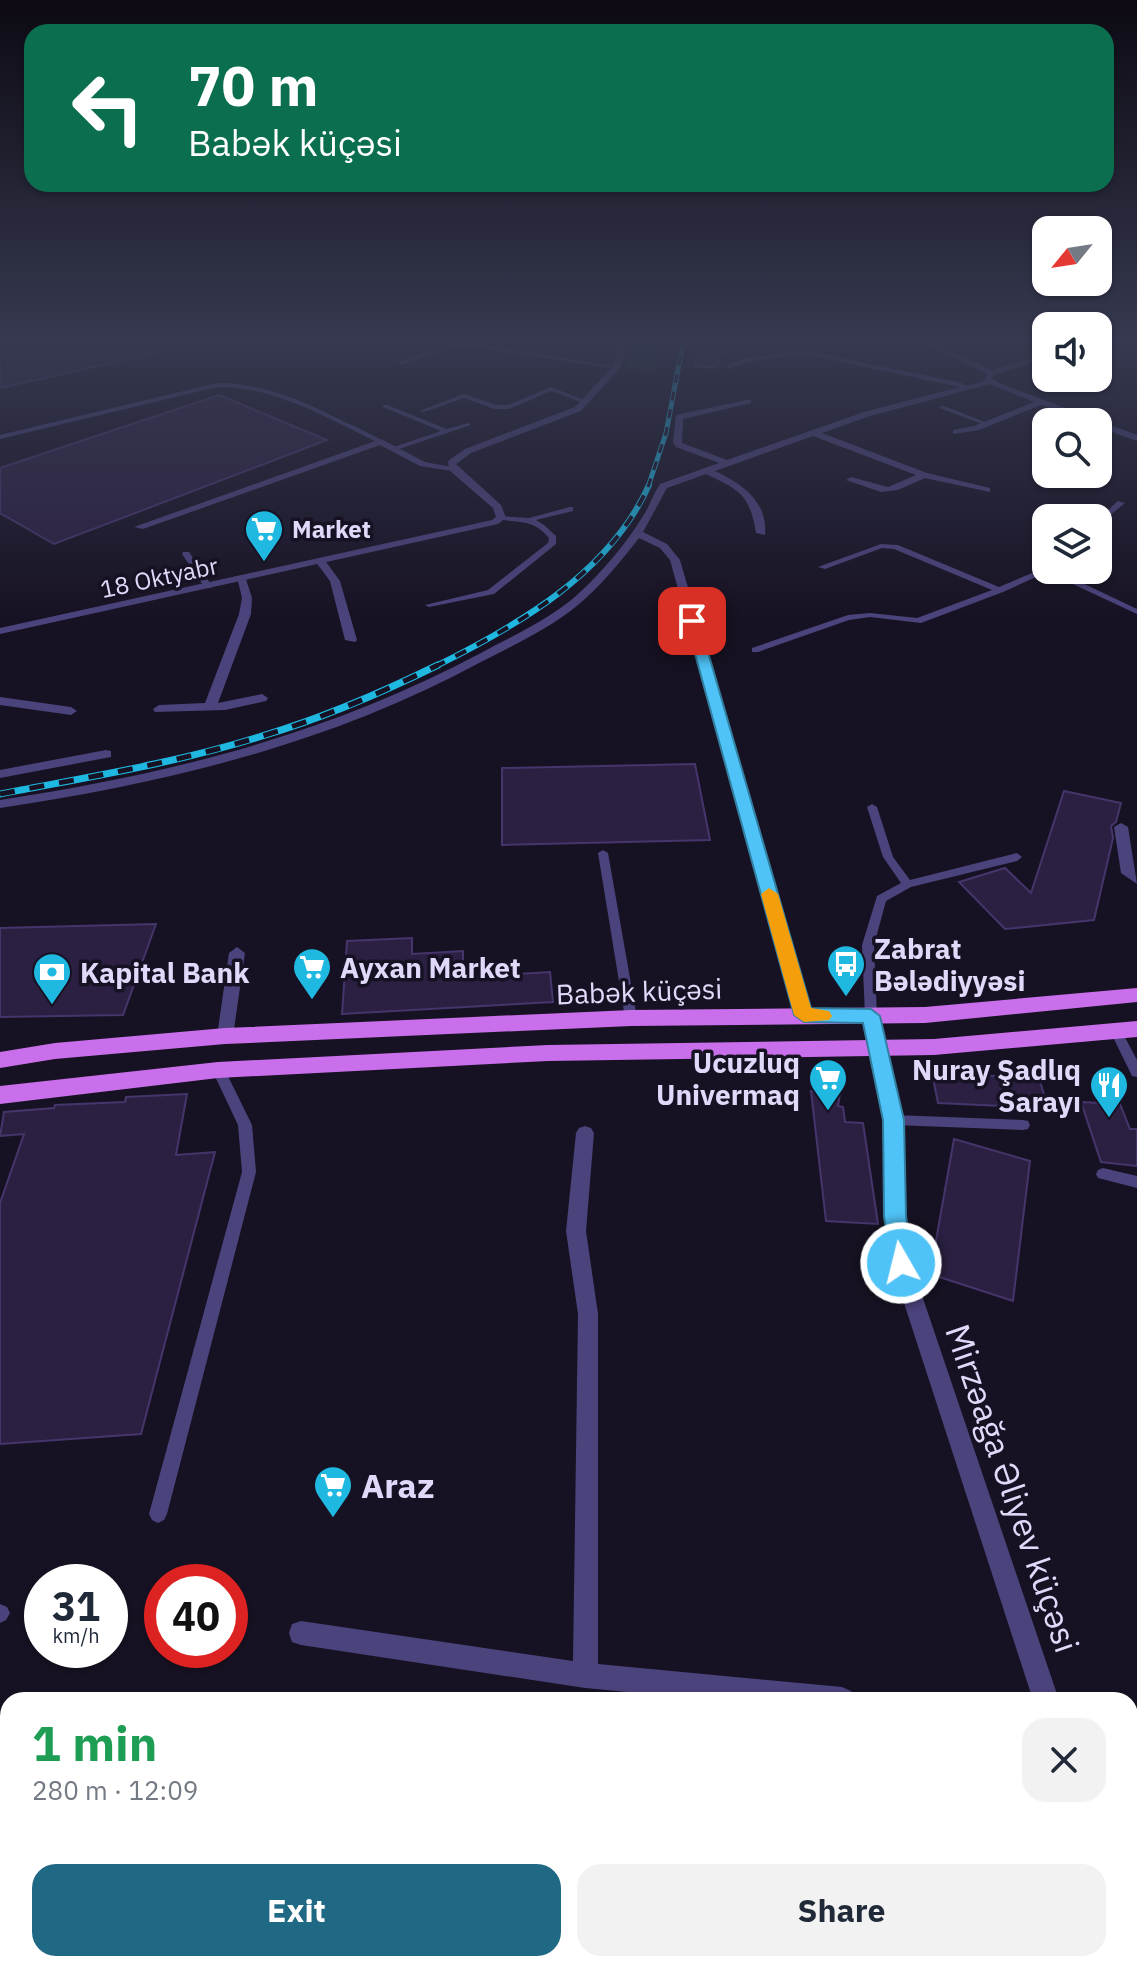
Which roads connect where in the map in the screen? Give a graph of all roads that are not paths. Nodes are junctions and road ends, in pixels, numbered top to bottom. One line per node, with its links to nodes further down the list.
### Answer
1 (366, 435): 7 (lane)
2 (438, 435): 8 (lane)
3 (512, 435): 10 (street)
4 (679, 435): 9 (street)
5 (808, 435): 9 (street)
6 (819, 435): 12 (street)
7 (381, 442): 8 (street); 20 (street)
8 (396, 448): 10 (street)
9 (726, 463): 11 (street)
10 (452, 468): 18 (street)
11 (706, 470): 21 (street); 22 (street)
12 (924, 475): 13 (street); 14 (street)
13 (851, 480)
14 (987, 490)
15 (1121, 503): 17 (lane)
16 (570, 509): 19 (lane)
17 (1112, 511)
18 (501, 518): 19 (lane); 24 (street, 18 Oktyabr)
19 (532, 519): 31 (lane)
20 (139, 527)
21 (636, 533): 43 (street); 52 (street)
22 (761, 533)
23 (186, 554): 29 (lane)
24 (320, 561): 27 (street, 18 Oktyabr); 34 (street)
25 (822, 567): 30 (lane)
26 (1032, 576): 30 (lane)
27 (241, 579): 29 (street, 18 Oktyabr); 38 (street)
28 (1078, 584): 32 (lane)
29 (208, 586): 33 (street, 18 Oktyabr)
30 (1000, 590): 35 (lane)
31 (429, 605)
32 (1137, 612)
33 (0, 631)
34 (351, 640)
35 (755, 650)
36 (262, 698): 38 (street)
37 (0, 701): 40 (street)
38 (210, 707): 39 (street)
39 (159, 709)
40 (71, 711)
41 (106, 754): 42 (street)
42 (0, 774)
43 (0, 804)
44 (872, 807): 49 (lane)
45 (1121, 827): 48 (street)
46 (603, 853): 54 (lane)
47 (1017, 857): 49 (lane)
48 (1137, 879)
49 (907, 884): 53 (lane)
50 (237, 953): 56 (street)
51 (1137, 995): 53 (main road, Babək küçəsi)
52 (804, 1015): 53 (main road, Babək küçəsi); 54 (main road, Babək küçəsi)
53 (871, 1016): 57 (street, Mirzəağa Əliyev küçəsi)
54 (631, 1018): 56 (main road, Babək küçəsi)
55 (1126, 1030): 57 (main road); 60 (lane)
56 (225, 1036): 58 (main road, Babək küçəsi)
57 (878, 1048): 59 (main road); 62 (street, Mirzəağa Əliyev küçəsi)
58 (0, 1060)
59 (218, 1070): 61 (main road); 67 (lane)
60 (1137, 1072)
61 (0, 1095)
62 (894, 1120): 63 (lane); 71 (street, Mirzəağa Əliyev küçəsi)
63 (1023, 1125)
64 (585, 1133): 69 (street)
65 (1103, 1174): 66 (lane)
66 (1137, 1182)
67 (158, 1514)
68 (301, 1633): 69 (street)
69 (585, 1675): 70 (street)
70 (760, 1692)
71 (1043, 1692)

